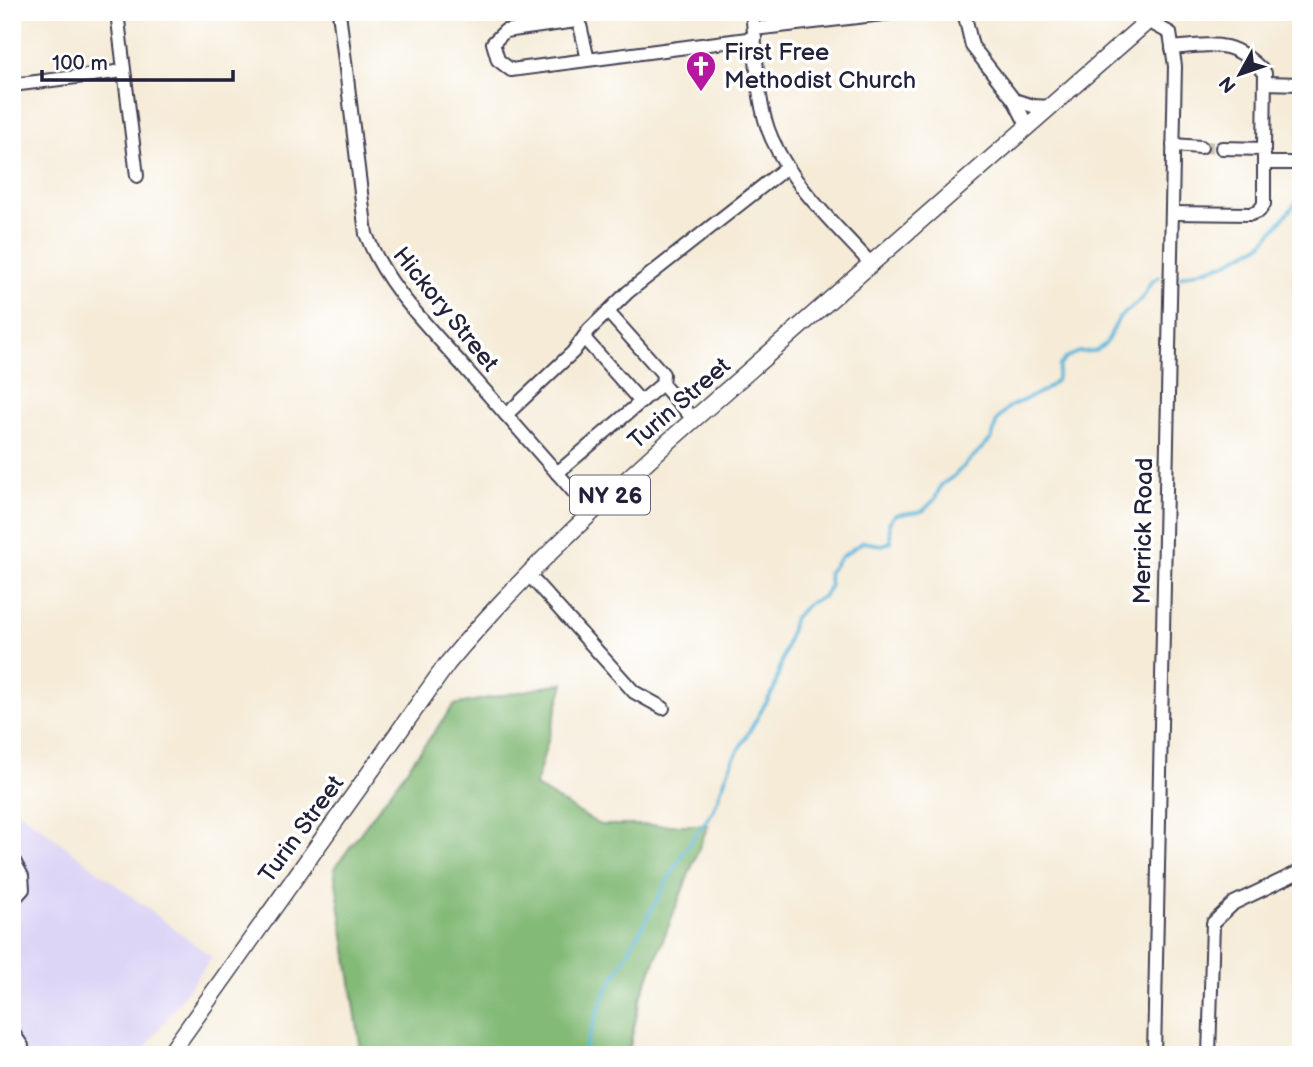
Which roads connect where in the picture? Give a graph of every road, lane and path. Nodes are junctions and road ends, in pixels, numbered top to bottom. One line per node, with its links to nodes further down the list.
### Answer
1 (117, 12): 12 (street)
2 (339, 12): 33 (street, Hickory Street)
3 (752, 12): 9 (street)
4 (900, 12): 7 (street)
5 (964, 12): 16 (street)
6 (1130, 12): 8 (street)
7 (832, 16): 9 (street)
8 (1153, 17): 10 (street); 17 (main road, Turin Street / NY 26)
9 (755, 33): 11 (street); 25 (street)
10 (1172, 48): 13 (street); 19 (street, Merrick Road)
11 (588, 60): 11 (street)
12 (124, 71): 15 (street); 26 (street)
13 (1265, 78): 14 (street); 22 (street)
14 (1301, 84)
15 (12, 85)
16 (1014, 100): 17 (street); 18 (street)
17 (1051, 107): 18 (main road, Turin Street / NY 26)
18 (1028, 127): 28 (main road, Turin Street / NY 26)
19 (1173, 145): 20 (street); 27 (street, Merrick Road)
20 (1201, 147)
21 (1222, 148): 22 (street)
22 (1265, 149): 23 (street)
23 (1264, 163): 24 (street); 27 (street)
24 (1301, 163)
25 (787, 167): 28 (street); 29 (street)
26 (137, 176)
27 (1172, 213): 45 (street, Merrick Road)
28 (872, 265): 34 (main road, Turin Street / NY 26)
29 (608, 312): 30 (street); 31 (street)
30 (584, 338): 32 (street); 33 (street)
31 (662, 384): 32 (street); 34 (street)
32 (641, 401): 35 (street)
33 (506, 415): 35 (street, Hickory Street)
34 (694, 420): 36 (main road, Turin Street / NY 26)
35 (557, 473): 36 (street, Hickory Street)
36 (591, 512): 37 (main road, Turin Street / NY 26)
37 (528, 574): 38 (street); 44 (main road, Turin Street / NY 26)
38 (663, 708)
39 (12, 858): 41 (street)
40 (1301, 871): 46 (street)
41 (12, 901)
42 (12, 1032): 43 (street)
43 (21, 1055)
44 (169, 1055)
45 (1154, 1055)
46 (1209, 1055)

